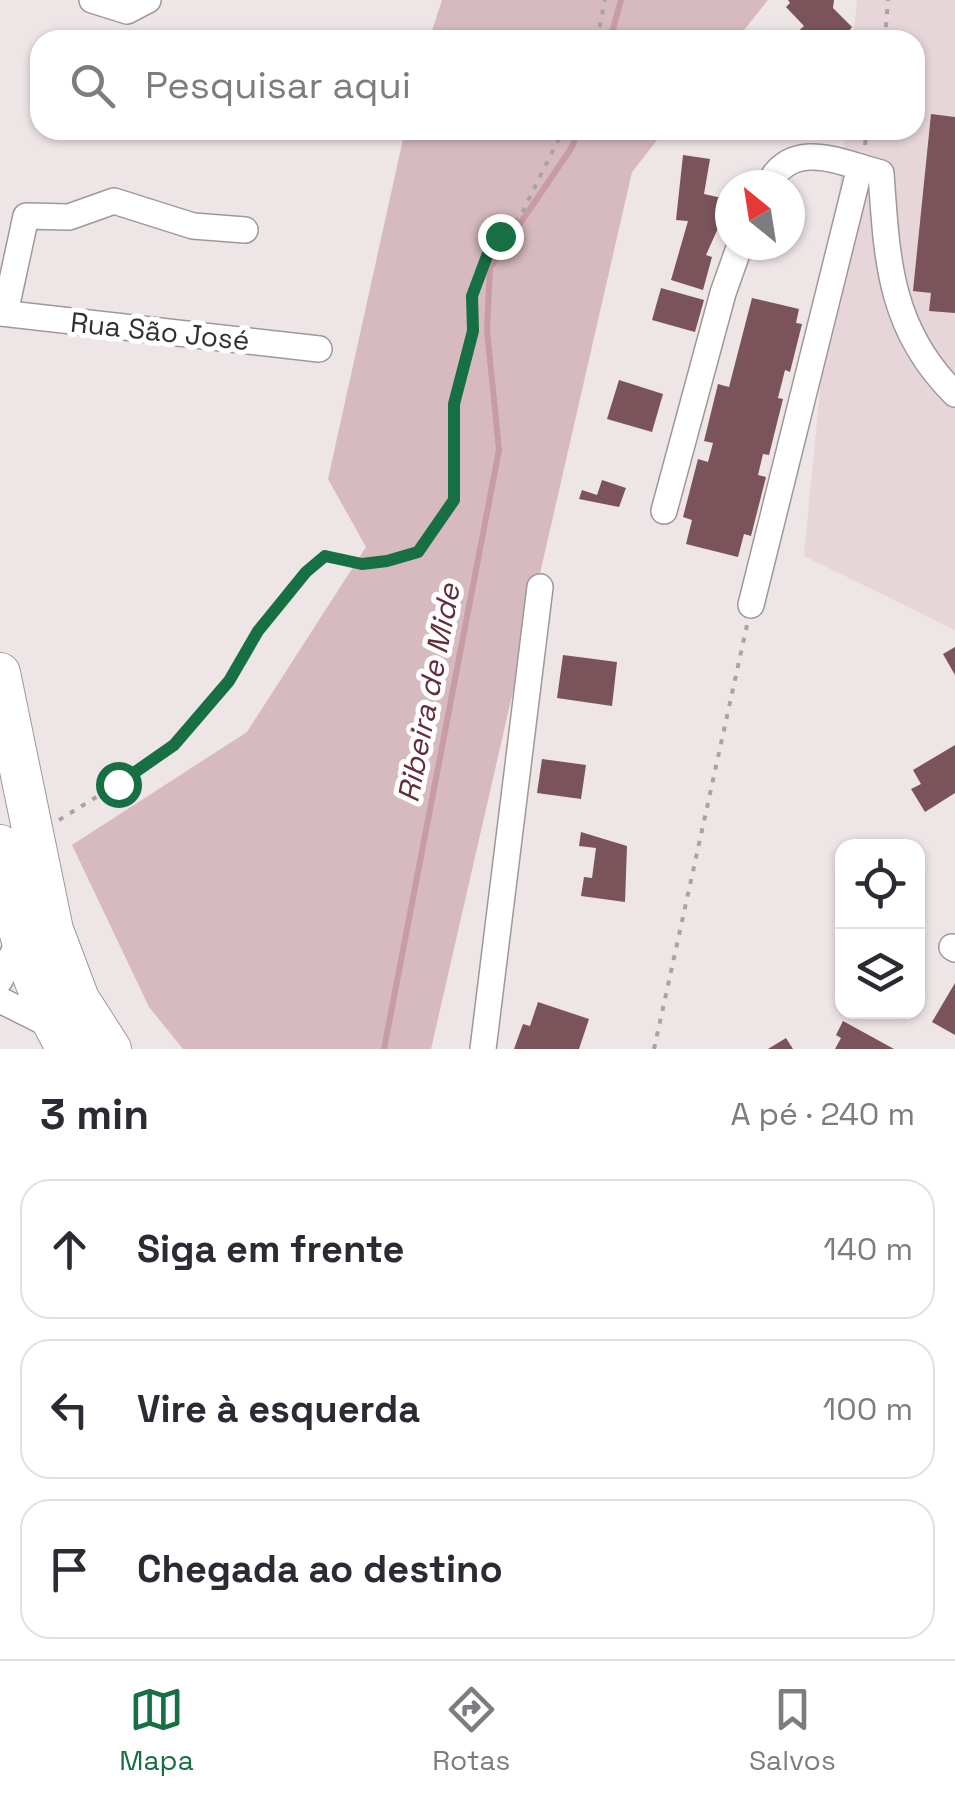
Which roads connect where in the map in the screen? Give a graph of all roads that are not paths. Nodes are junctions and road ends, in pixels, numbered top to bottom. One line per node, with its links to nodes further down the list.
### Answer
1 (92, 0): 2 (street)
2 (148, 0)
3 (860, 167): 4 (street); 9 (street); 12 (street)
4 (779, 170)
5 (245, 230): 7 (street)
6 (735, 260): 10 (street)
7 (2, 313): 8 (street, Rua São José)
8 (319, 349)
9 (955, 394)
10 (664, 511)
11 (540, 587): 20 (street)
12 (752, 606)
13 (0, 674): 19 (main road)
14 (0, 845): 15 (main road)
15 (19, 941): 16 (street); 18 (main road)
16 (0, 980)
17 (0, 1000): 18 (street)
18 (61, 1038)
19 (111, 1049)
20 (482, 1049)

